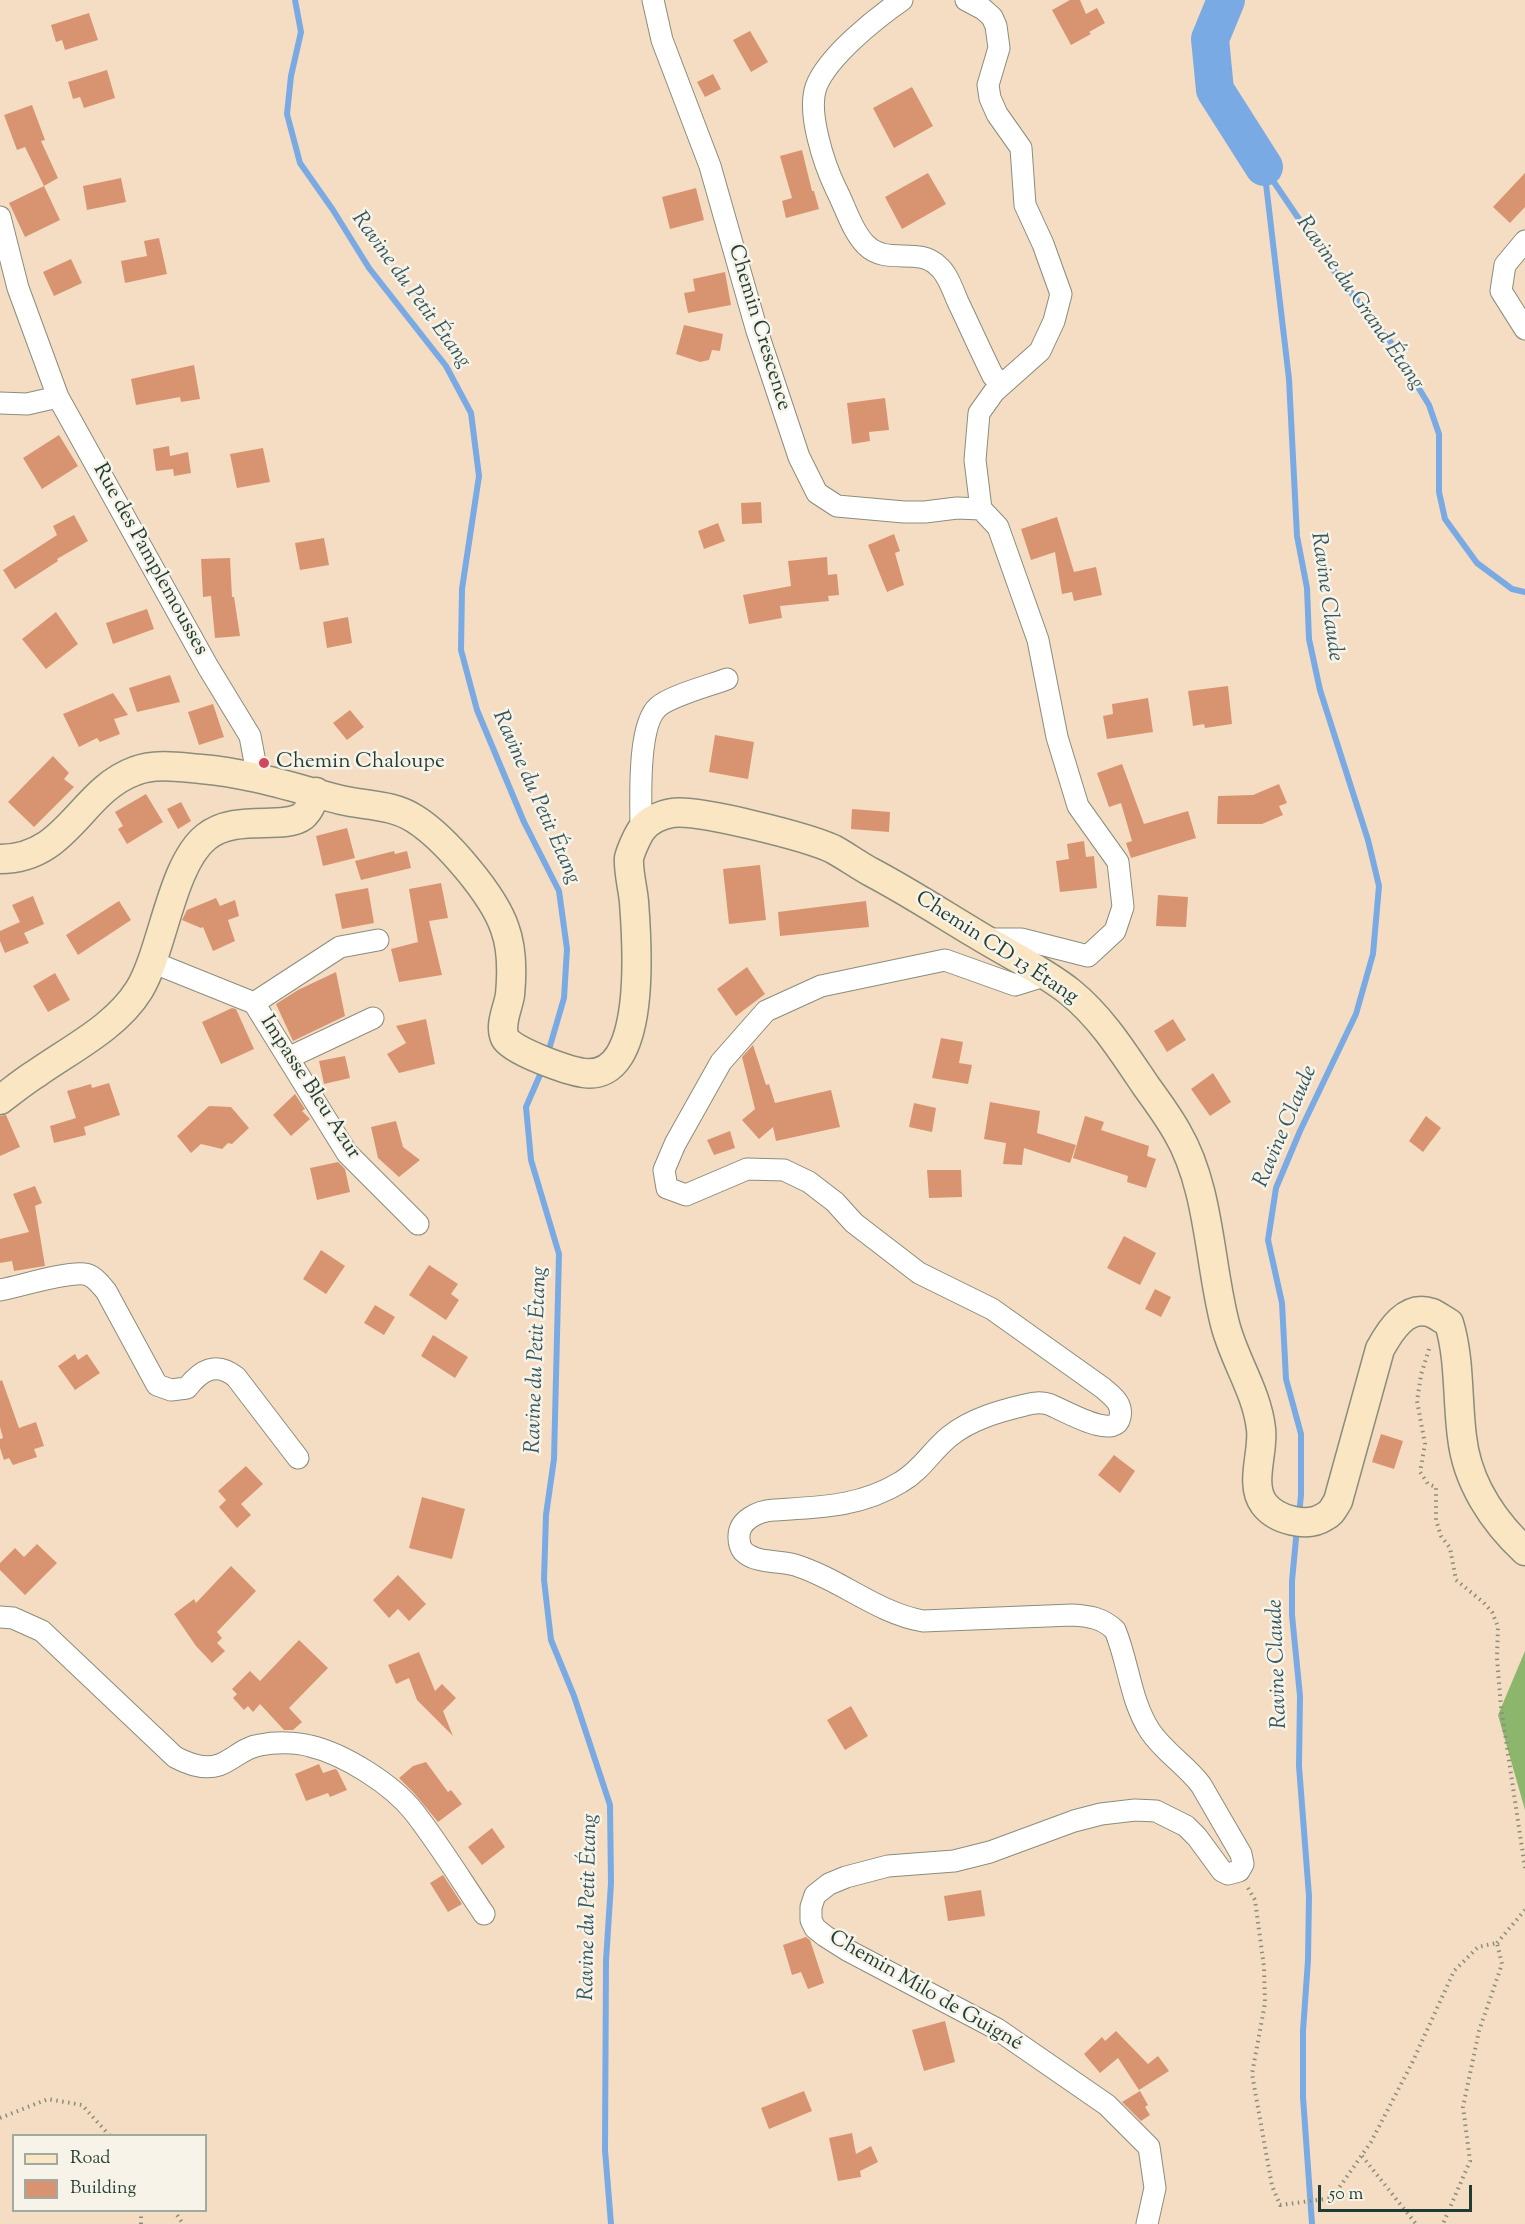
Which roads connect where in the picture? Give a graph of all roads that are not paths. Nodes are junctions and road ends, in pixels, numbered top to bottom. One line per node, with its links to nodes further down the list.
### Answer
1 (653, 0): 10 (street, Chemin Crescence)
2 (902, 0): 7 (street)
3 (966, 0): 7 (street)
4 (0, 218): 8 (street, Rue des Pamplemousses)
5 (1525, 241): 6 (street)
6 (1525, 329)
7 (1004, 383): 10 (street)
8 (58, 397): 9 (street); 12 (street, Rue des Pamplemousses)
9 (0, 403)
10 (981, 509): 16 (street)
11 (727, 679): 14 (street)
12 (258, 778): 13 (main road); 15 (main road)
13 (316, 792): 14 (main road); 18 (main road)
14 (641, 830): 16 (main road, Chemin CD 13 Étang)
15 (0, 858)
16 (985, 939): 19 (main road, Chemin CD 13 Étang)
17 (378, 940): 20 (street)
18 (152, 962): 20 (street, Impasse Bleu Azur); 23 (main road)
19 (1044, 976): 27 (main road, Chemin CD 13 Étang); 30 (street, Chemin Milo de Guigné)
20 (254, 1003): 22 (street, Impasse Bleu Azur)
21 (373, 1018): 22 (street)
22 (288, 1058): 24 (street, Impasse Bleu Azur)
23 (0, 1100)
24 (418, 1224)
25 (0, 1290): 26 (street)
26 (298, 1458)
27 (1525, 1551)
28 (0, 1617): 29 (street)
29 (484, 1914)
30 (1147, 2224)

